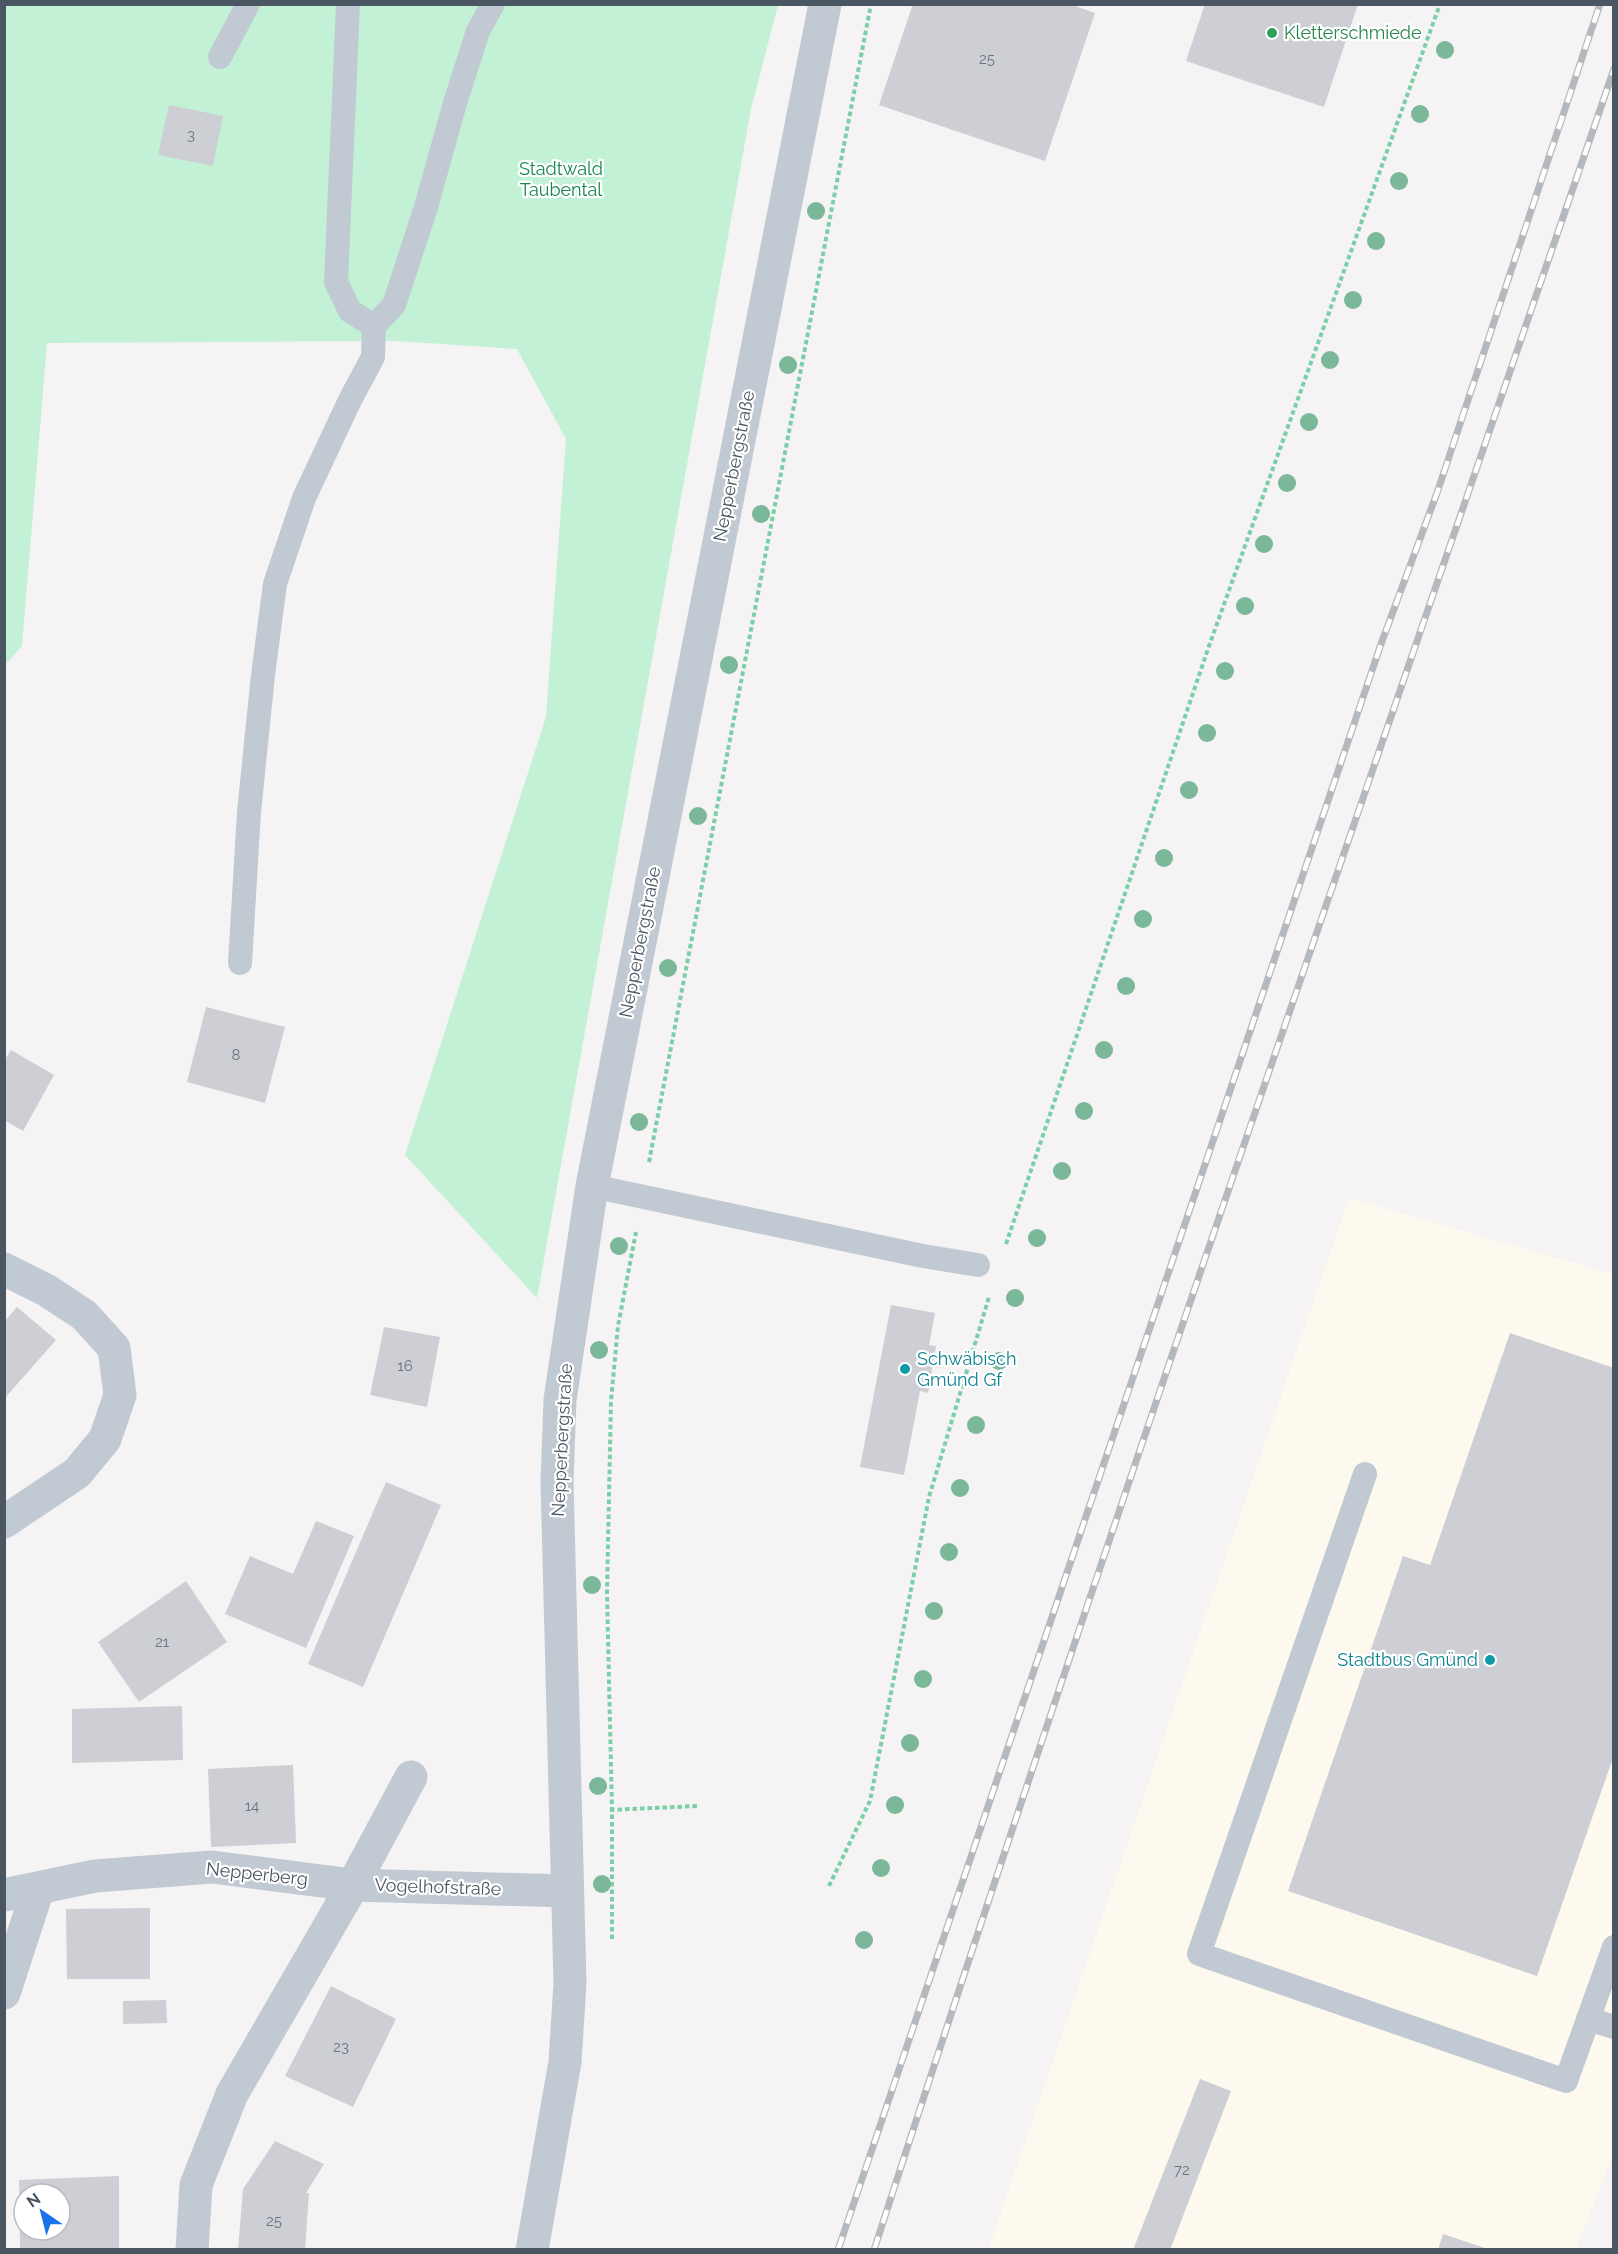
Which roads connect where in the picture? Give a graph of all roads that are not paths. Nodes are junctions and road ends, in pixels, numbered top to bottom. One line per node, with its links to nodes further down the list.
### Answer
1 (248, 4): 5 (lane)
2 (348, 4): 6 (lane)
3 (493, 4): 6 (lane)
4 (825, 4): 8 (street, Nepperbergstraße)
5 (220, 57)
6 (374, 326): 7 (lane)
7 (240, 963)
8 (592, 1186): 9 (lane); 16 (street, Nepperbergstraße)
9 (978, 1265)
10 (4, 1269): 12 (street)
11 (1365, 1474): 20 (lane)
12 (4, 1522)
13 (411, 1777): 14 (street)
14 (353, 1885): 15 (street, Nepperberg); 16 (street, Vogelhofstraße); 22 (street, Vogelhofstraße)
15 (38, 1889): 17 (street, Nepperberg); 19 (street)
16 (566, 1891): 23 (street)
17 (4, 1895)
18 (1614, 1947): 20 (lane)
19 (4, 1993)
20 (1588, 2019): 21 (lane)
21 (1614, 2027)
22 (192, 2250)
23 (532, 2250)

